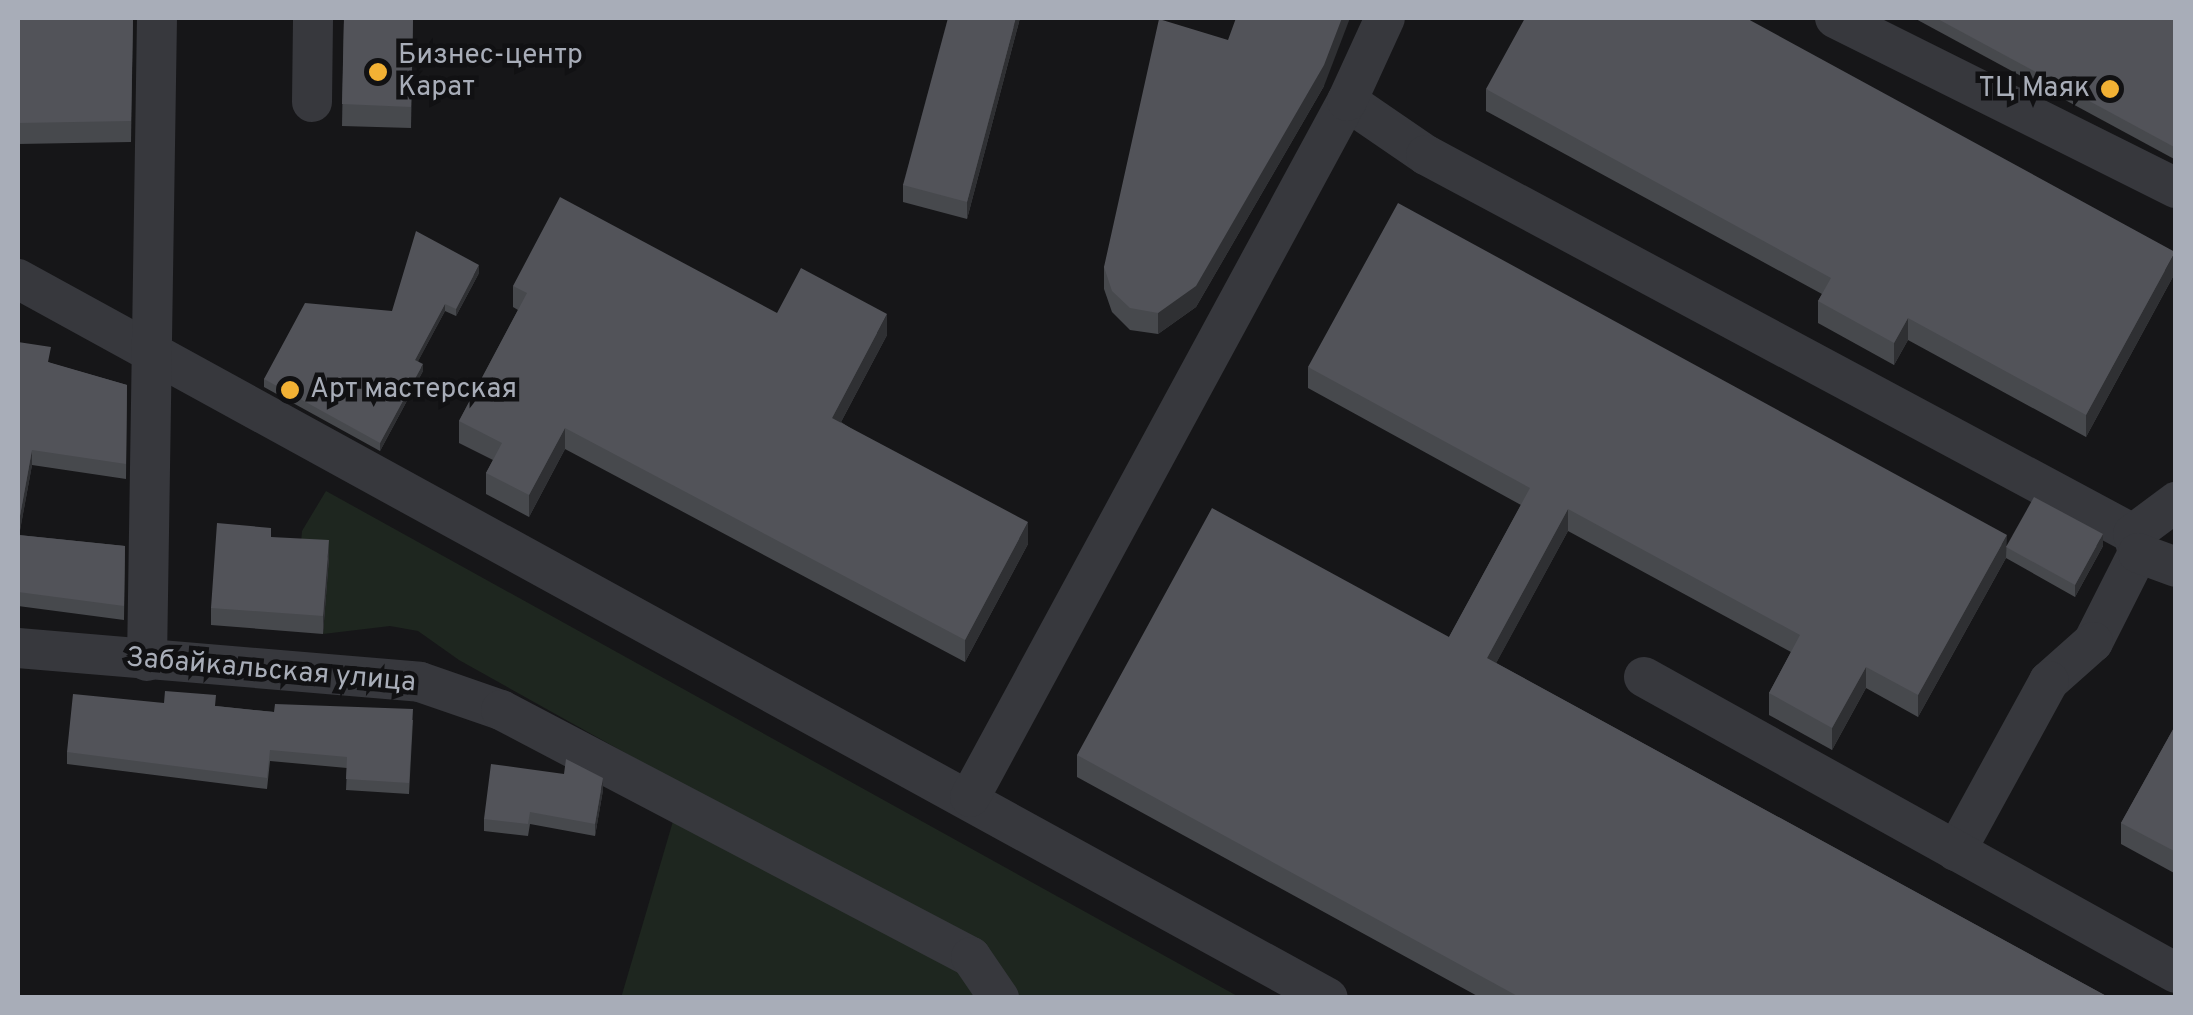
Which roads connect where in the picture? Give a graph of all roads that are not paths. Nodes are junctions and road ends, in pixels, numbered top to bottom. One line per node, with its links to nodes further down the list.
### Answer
1 (157, 18): 9 (street)
2 (314, 18): 6 (street)
3 (1385, 18): 5 (street)
4 (1835, 18): 7 (street)
5 (1348, 101): 11 (street); 16 (street)
6 (312, 102)
7 (2176, 188)
8 (18, 279): 9 (street)
9 (154, 352): 14 (street); 16 (street)
10 (2176, 502): 11 (street)
11 (2136, 544): 12 (street); 17 (street)
12 (2176, 567)
13 (18, 648): 14 (street, Забайкальская улица)
14 (147, 661): 19 (street, Забайкальская улица)
15 (1644, 678): 17 (street)
16 (970, 796): 20 (street)
17 (1956, 851): 18 (street)
18 (2176, 973)
19 (999, 998)
20 (1328, 998)

